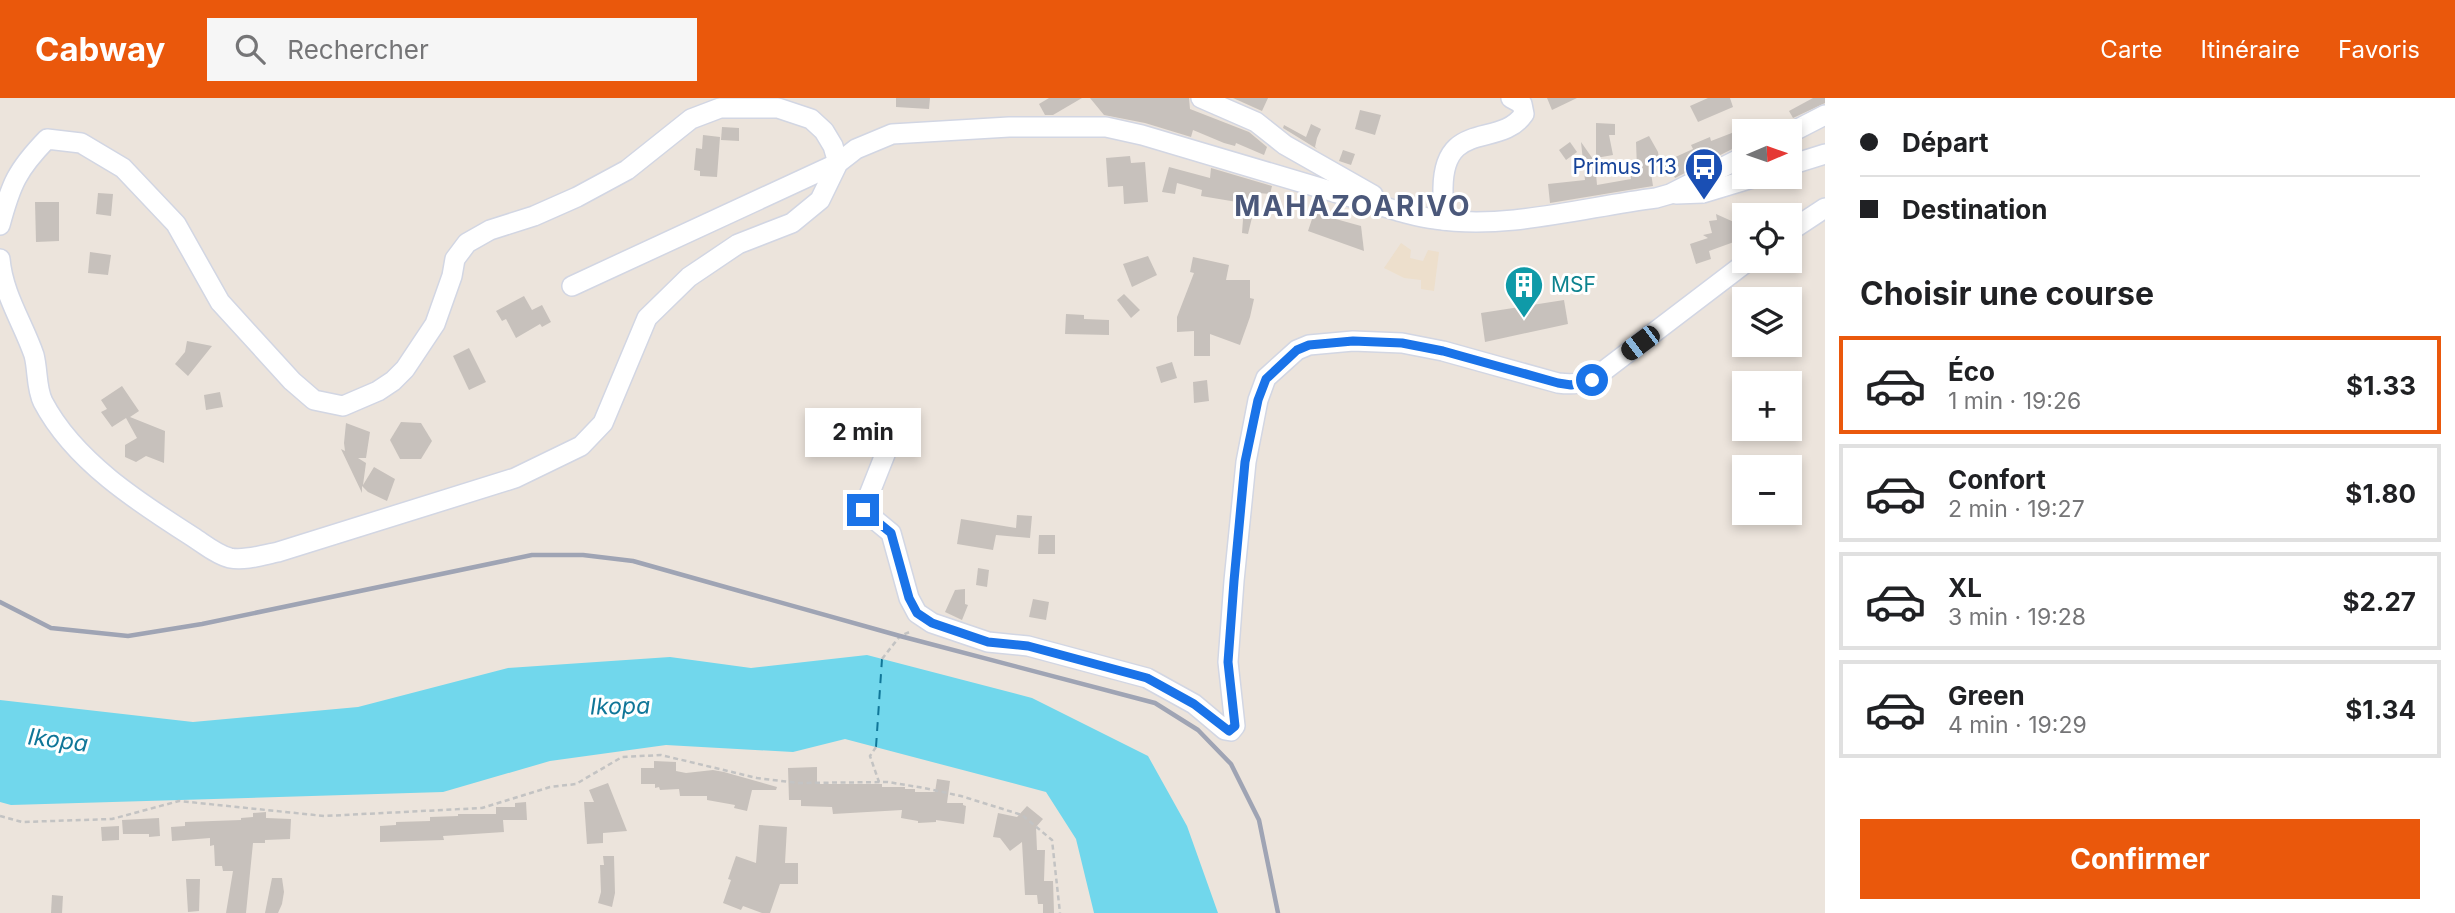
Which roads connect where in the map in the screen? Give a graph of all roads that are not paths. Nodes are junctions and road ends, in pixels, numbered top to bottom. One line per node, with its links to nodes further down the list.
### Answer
1 (1201, 98): 12 (street)
2 (1511, 98): 13 (street)
3 (1825, 115): 4 (street)
4 (1802, 127)
5 (1825, 154): 6 (street)
6 (1802, 161)
7 (838, 163): 12 (street); 15 (street); 16 (street); 18 (street)
8 (1732, 163): 10 (street)
9 (1732, 184): 10 (street)
10 (1670, 194): 13 (street)
11 (1825, 208): 14 (street)
12 (1398, 211): 13 (street)
13 (1444, 220)
14 (1802, 223)
15 (0, 225)
16 (0, 259)
17 (1732, 273): 19 (street)
18 (572, 286)
19 (886, 452)

